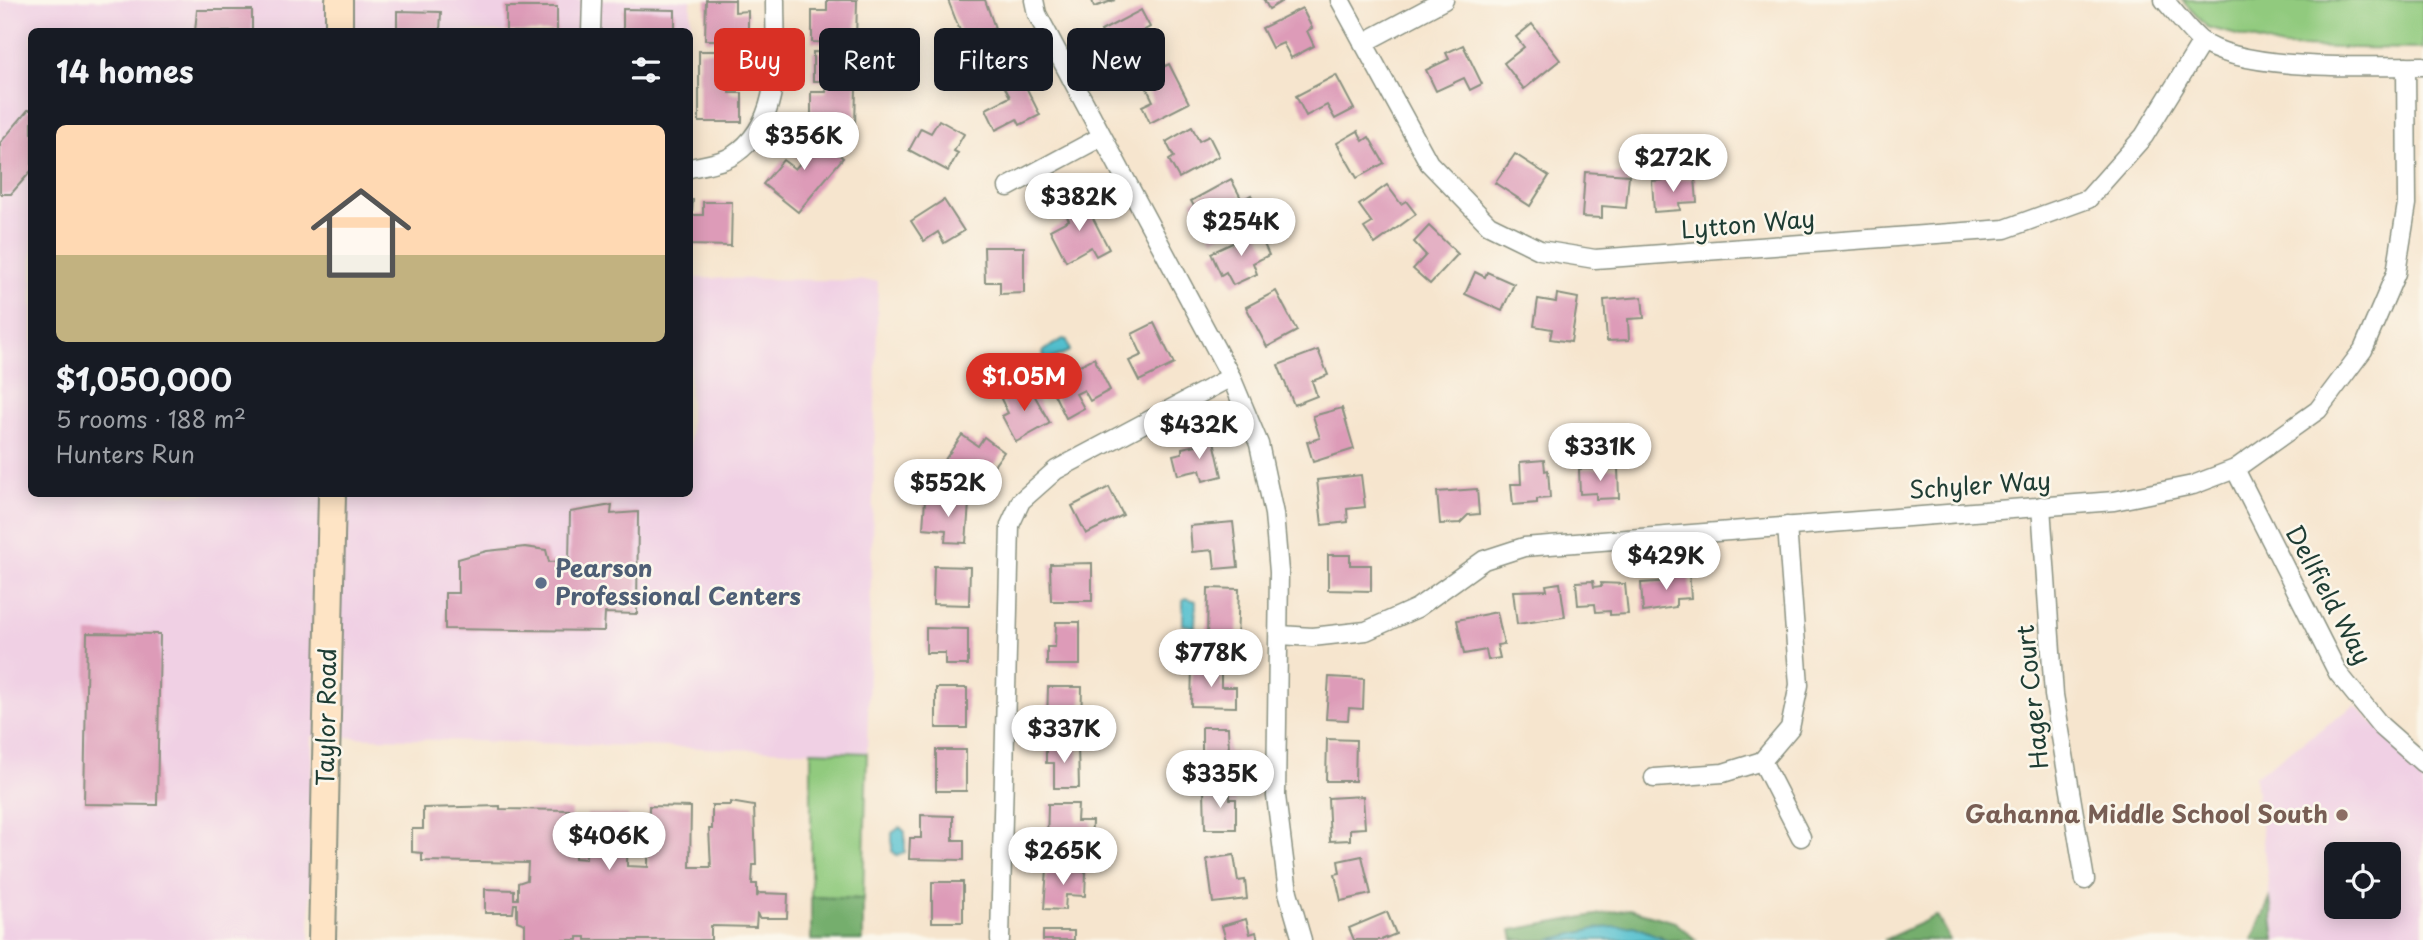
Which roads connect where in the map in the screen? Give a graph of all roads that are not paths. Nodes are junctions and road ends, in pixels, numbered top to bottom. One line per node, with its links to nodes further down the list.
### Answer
1 (339, 0): 8 (main road)
2 (592, 0): 9 (street)
3 (775, 0): 14 (street)
4 (1034, 0): 13 (street)
5 (1340, 0): 11 (street, Lytton Way)
6 (1444, 0): 11 (street)
7 (2164, 0): 10 (street)
8 (339, 28)
9 (591, 28)
10 (2202, 41): 11 (street, Lytton Way); 12 (street)
11 (1363, 43)
12 (2415, 66): 17 (street, Schyler Way)
13 (1101, 137): 15 (street); 16 (street)
14 (693, 167)
15 (1008, 187)
16 (1231, 377): 21 (street); 28 (street)
17 (2235, 469): 19 (street, Schyler Way); 23 (street, Dellfield Way)
18 (332, 497): 27 (main road, Taylor Road)
19 (2041, 506): 20 (street, Schyler Way); 26 (street, Hager Court)
20 (1787, 526): 21 (street, Schyler Way); 22 (street)
21 (1280, 635): 29 (street)
22 (1762, 761): 24 (street); 25 (street)
23 (2423, 763)
24 (1654, 778)
25 (1801, 837)
26 (2085, 880)
27 (322, 940)
28 (1000, 940)
29 (1303, 940)

